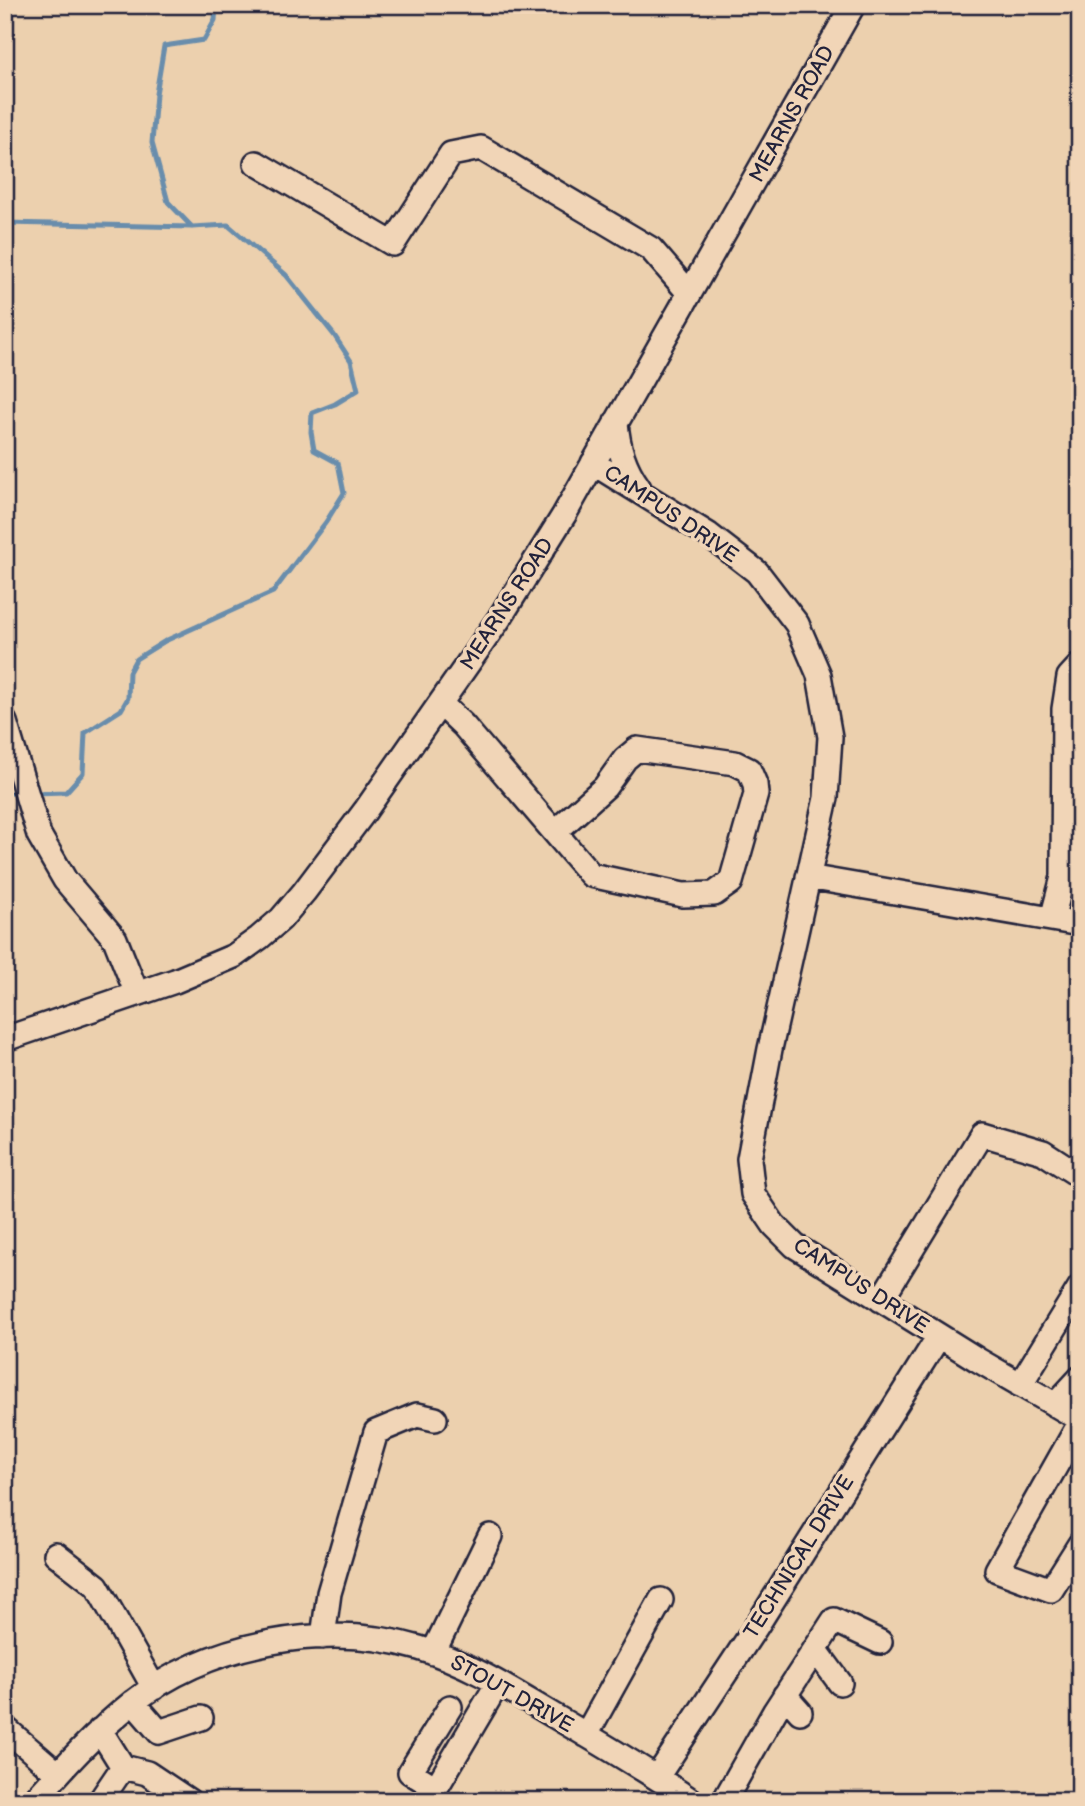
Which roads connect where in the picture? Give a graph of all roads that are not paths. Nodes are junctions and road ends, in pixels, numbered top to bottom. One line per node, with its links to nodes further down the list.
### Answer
1 (853, 5): 3 (street, MEARNS ROAD)
2 (256, 163): 3 (street)
3 (690, 293): 4 (street, MEARNS ROAD)
4 (616, 422): 5 (street, MEARNS ROAD); 6 (street)
5 (593, 463): 6 (street, CAMPUS DRIVE); 8 (street, MEARNS ROAD)
6 (642, 493): 11 (street, CAMPUS DRIVE)
7 (1080, 665): 12 (street)
8 (441, 704): 10 (street); 14 (street, MEARNS ROAD)
9 (6, 724): 14 (street)
10 (555, 832): 10 (street)
11 (808, 877): 12 (street); 18 (street, CAMPUS DRIVE)
12 (1052, 919): 13 (street)
13 (1080, 924)
14 (138, 994): 15 (street, MEARNS ROAD)
15 (5, 1039)
16 (1080, 1176): 18 (street)
17 (1080, 1287): 21 (street)
18 (881, 1300): 19 (street, CAMPUS DRIVE)
19 (939, 1336): 21 (street, CAMPUS DRIVE); 44 (street, TECHNICAL DRIVE)
20 (1080, 1377): 22 (street)
21 (1020, 1385): 22 (street, CAMPUS DRIVE)
22 (1055, 1405): 24 (street, CAMPUS DRIVE)
23 (435, 1419): 29 (street)
24 (1080, 1421): 26 (street)
25 (490, 1536): 32 (street)
26 (1080, 1544)
27 (56, 1553): 35 (street)
28 (661, 1600): 41 (street)
29 (323, 1637): 32 (street, STOUT DRIVE); 35 (street, STOUT DRIVE)
30 (880, 1642): 31 (street)
31 (815, 1649): 33 (street); 50 (street)
32 (433, 1653): 34 (street, STOUT DRIVE)
33 (840, 1682)
34 (498, 1683): 41 (street, STOUT DRIVE); 45 (street)
35 (154, 1688): 36 (street, STOUT DRIVE)
36 (133, 1702): 38 (street); 40 (street, STOUT DRIVE)
37 (450, 1707): 45 (street)
38 (201, 1718)
39 (5, 1728): 43 (street)
40 (100, 1730): 42 (street); 43 (street, STOUT DRIVE)
41 (586, 1735): 44 (street, STOUT DRIVE)
42 (122, 1767): 47 (street); 48 (street)
43 (58, 1774): 46 (street, STOUT DRIVE)
44 (657, 1777): 49 (street, STOUT DRIVE)
45 (431, 1794)
46 (34, 1801)
47 (100, 1801)
48 (189, 1801)
49 (692, 1801)
50 (724, 1801)

